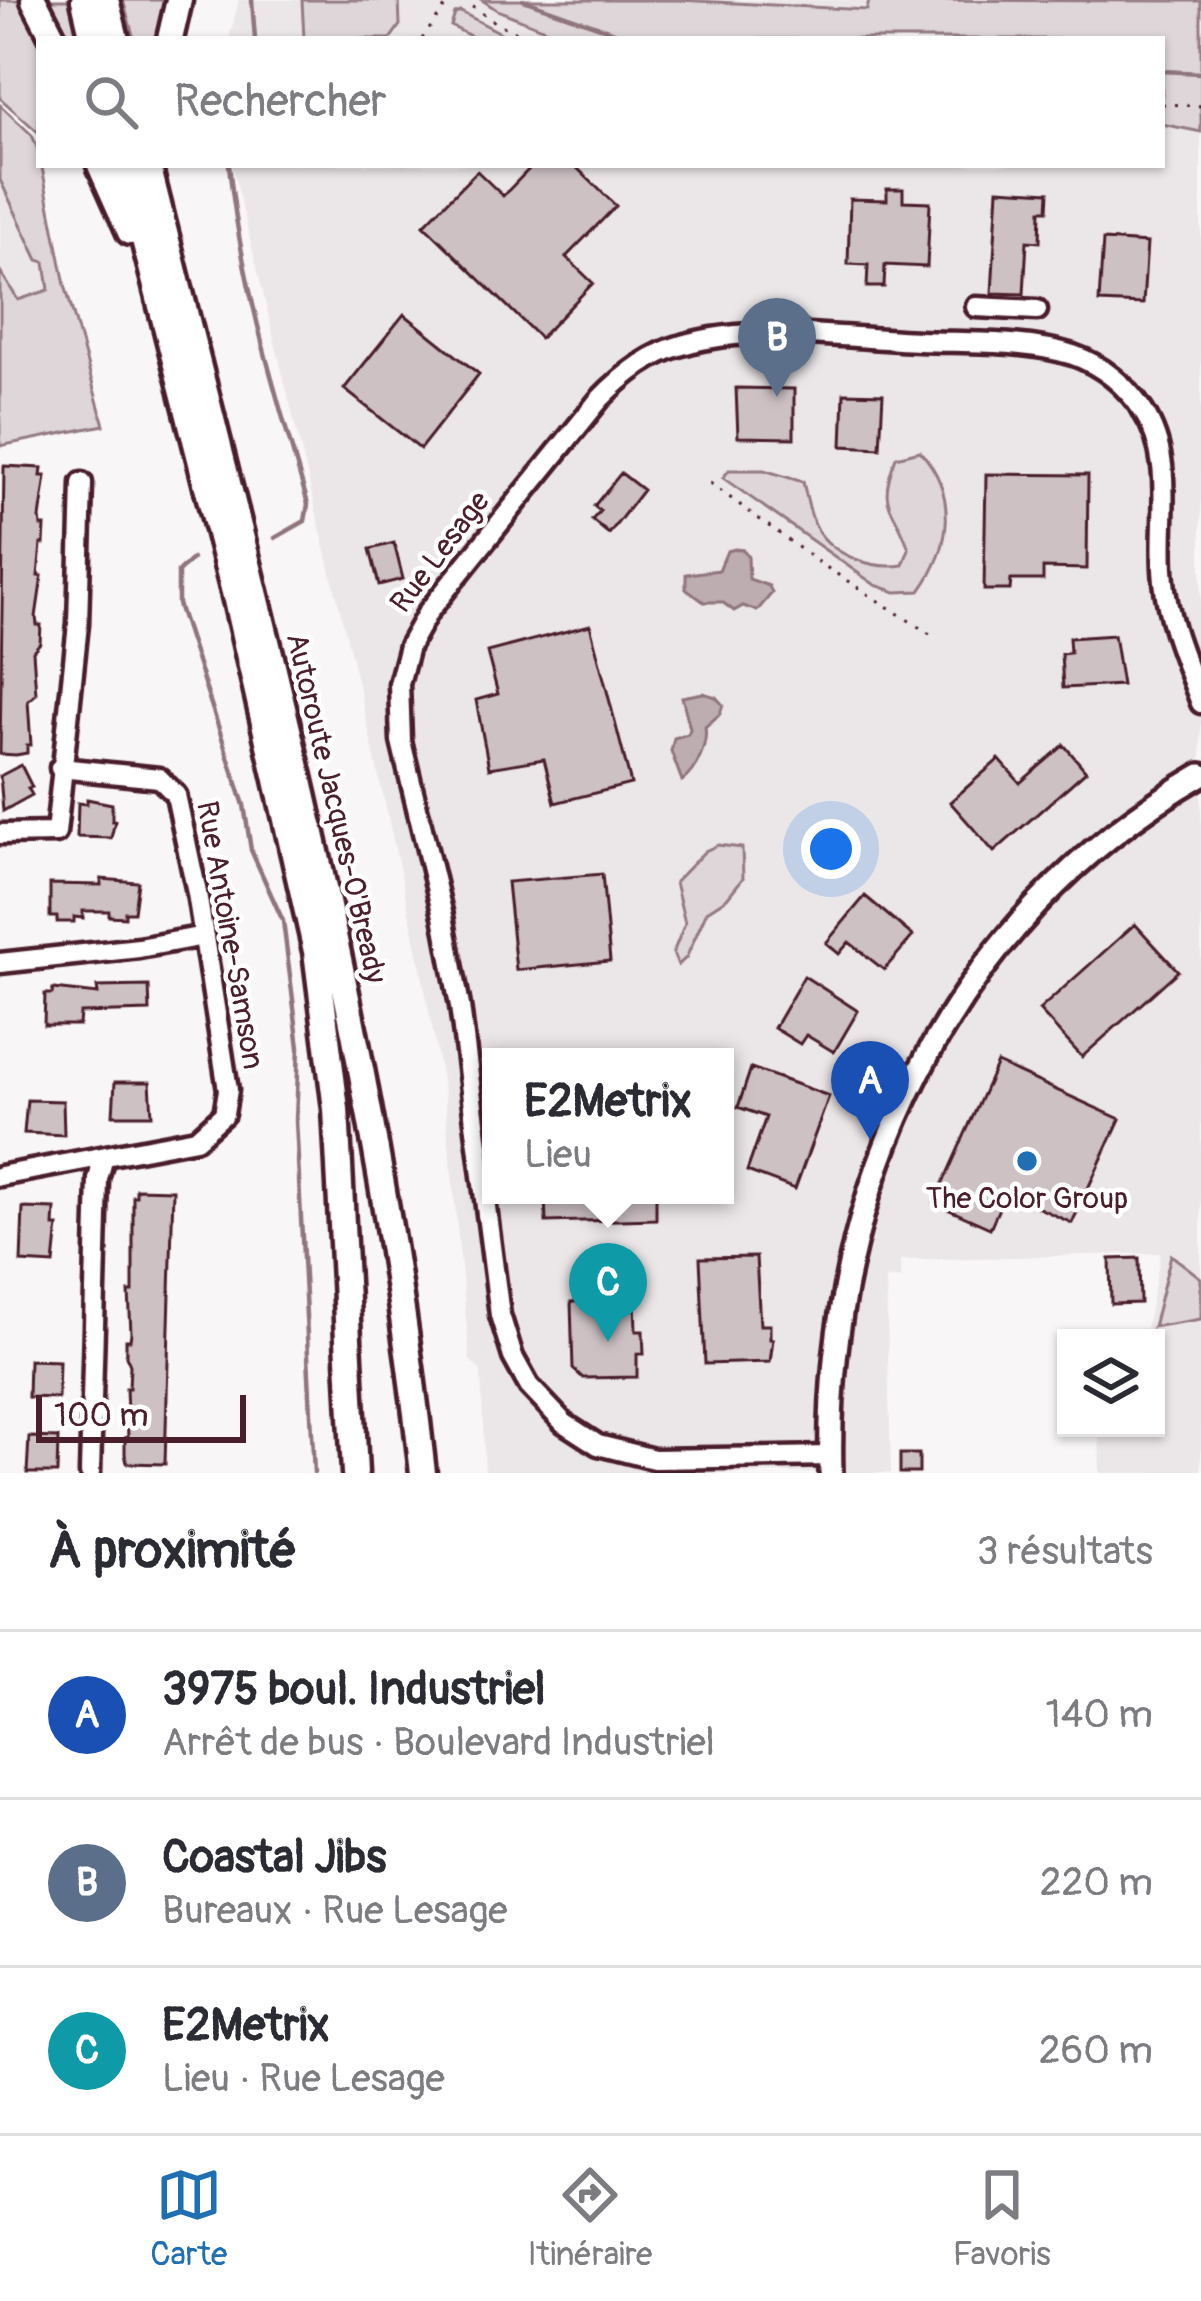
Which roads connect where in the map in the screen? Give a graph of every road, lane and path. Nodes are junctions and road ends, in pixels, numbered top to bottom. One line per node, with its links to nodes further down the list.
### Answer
1 (34, 0): 7 (highway)
2 (84, 0): 8 (highway)
3 (106, 0): 9 (highway)
4 (179, 0): 10 (highway)
5 (450, 0): 11 (path)
6 (462, 0): 12 (path)
7 (52, 36)
8 (93, 36)
9 (115, 36)
10 (171, 36)
11 (424, 36)
12 (527, 36)
13 (1165, 104): 14 (path)
14 (1201, 106)
15 (101, 168): 20 (highway)
16 (126, 168): 20 (highway, Autoroute Jacques-O'Bready)
17 (149, 168): 19 (highway, Autoroute Jacques-O'Bready)
18 (159, 168): 19 (highway)
19 (168, 247): 39 (highway, Autoroute Jacques-O'Bready)
20 (158, 295): 38 (highway, Autoroute Jacques-O'Bready)
21 (976, 307): 22 (street)
22 (1036, 310)
23 (82, 483): 27 (street)
24 (710, 483): 25 (path)
25 (930, 634)
26 (1201, 703): 33 (street, Rue Lesage)
27 (60, 768): 29 (street); 30 (street, Rue Antoine-Samson)
28 (1201, 776): 36 (main road)
29 (0, 834)
30 (204, 937): 31 (street); 32 (street, Rue Antoine-Samson)
31 (0, 963)
32 (104, 1157): 34 (street, Rue Antoine-Samson); 37 (street)
33 (482, 1172)
34 (0, 1175)
35 (486, 1204): 36 (street, Rue Lesage)
36 (831, 1465)
37 (90, 1473)
38 (355, 1473)
39 (423, 1473)

